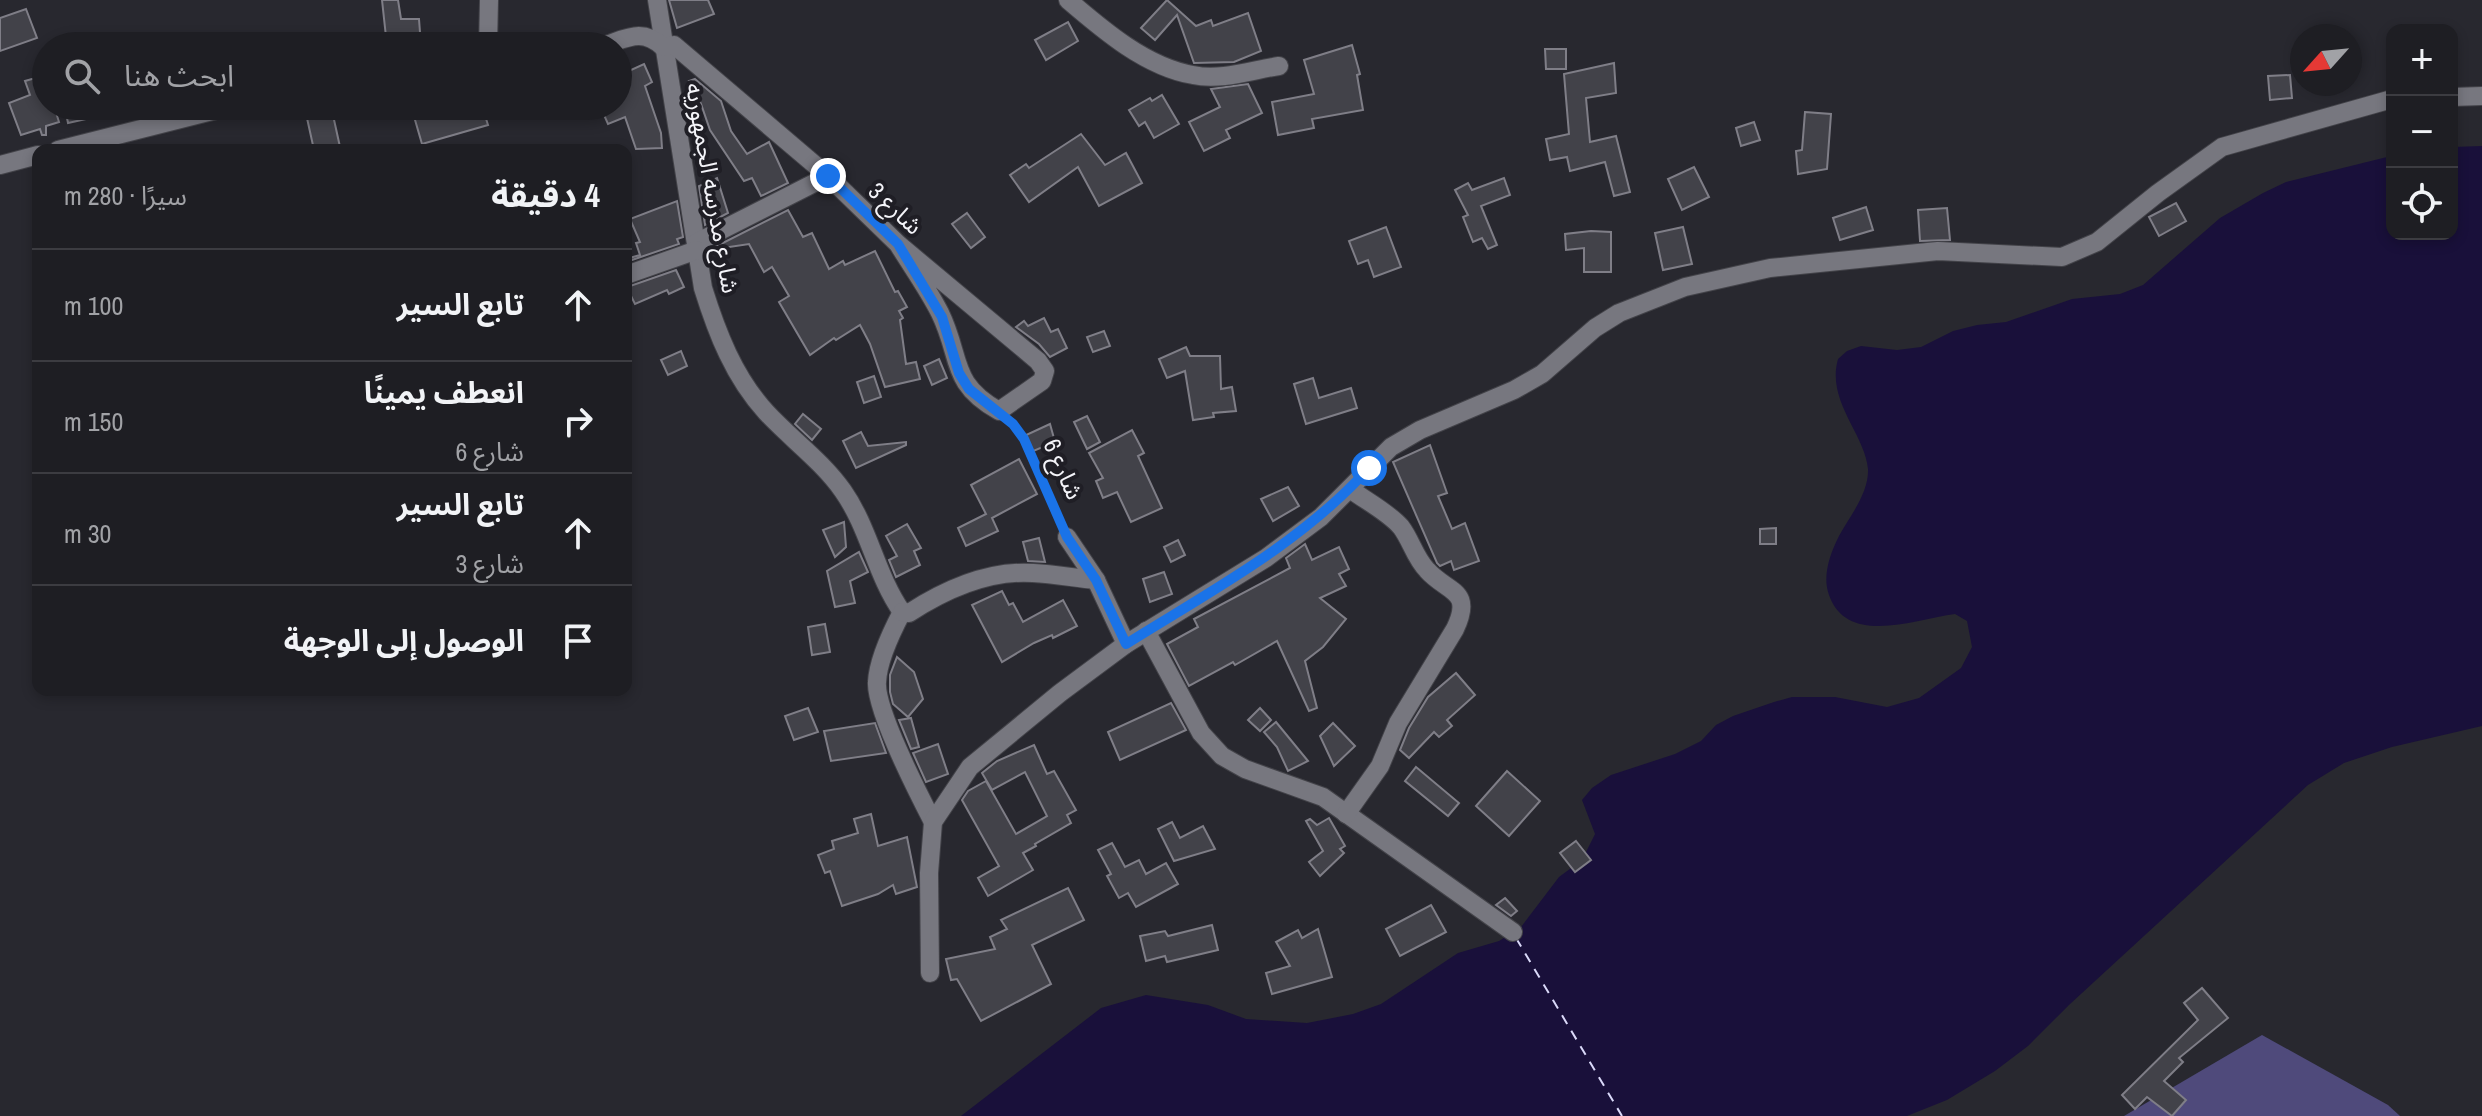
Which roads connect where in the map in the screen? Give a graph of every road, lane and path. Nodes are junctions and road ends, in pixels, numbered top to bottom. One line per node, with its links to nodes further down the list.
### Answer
1 (489, 0): 4 (street)
2 (657, 0): 6 (street, شارع مدرسه الجمهوريه)
3 (1068, 0): 7 (street)
4 (488, 32)
5 (632, 37): 6 (street)
6 (663, 47): 15 (street, شارع 3); 17 (street, شارع مدرسه الجمهوريه)
7 (1279, 66)
8 (2482, 96): 9 (street)
9 (2458, 97)
10 (2386, 101): 20 (street)
11 (177, 120): 12 (street)
12 (82, 144)
13 (32, 157): 14 (street)
14 (0, 165)
15 (828, 176): 16 (street, شارع 3); 17 (street)
16 (898, 244): 19 (street); 19 (street, شارع 3)
17 (696, 246): 18 (street); 23 (street, شارع مدرسه الجمهوريه)
18 (632, 273)
19 (999, 411): 21 (path, شارع 6)
20 (1350, 489): 24 (street); 26 (street)
21 (1067, 537): 22 (street, شارع 6)
22 (1096, 580): 23 (street); 25 (street, شارع 6)
23 (902, 612): 27 (street)
24 (1146, 631): 25 (street); 26 (street)
25 (1126, 644): 27 (street)
26 (1346, 814): 28 (street)
27 (933, 822): 29 (street)
28 (1513, 932)
29 (930, 973)

